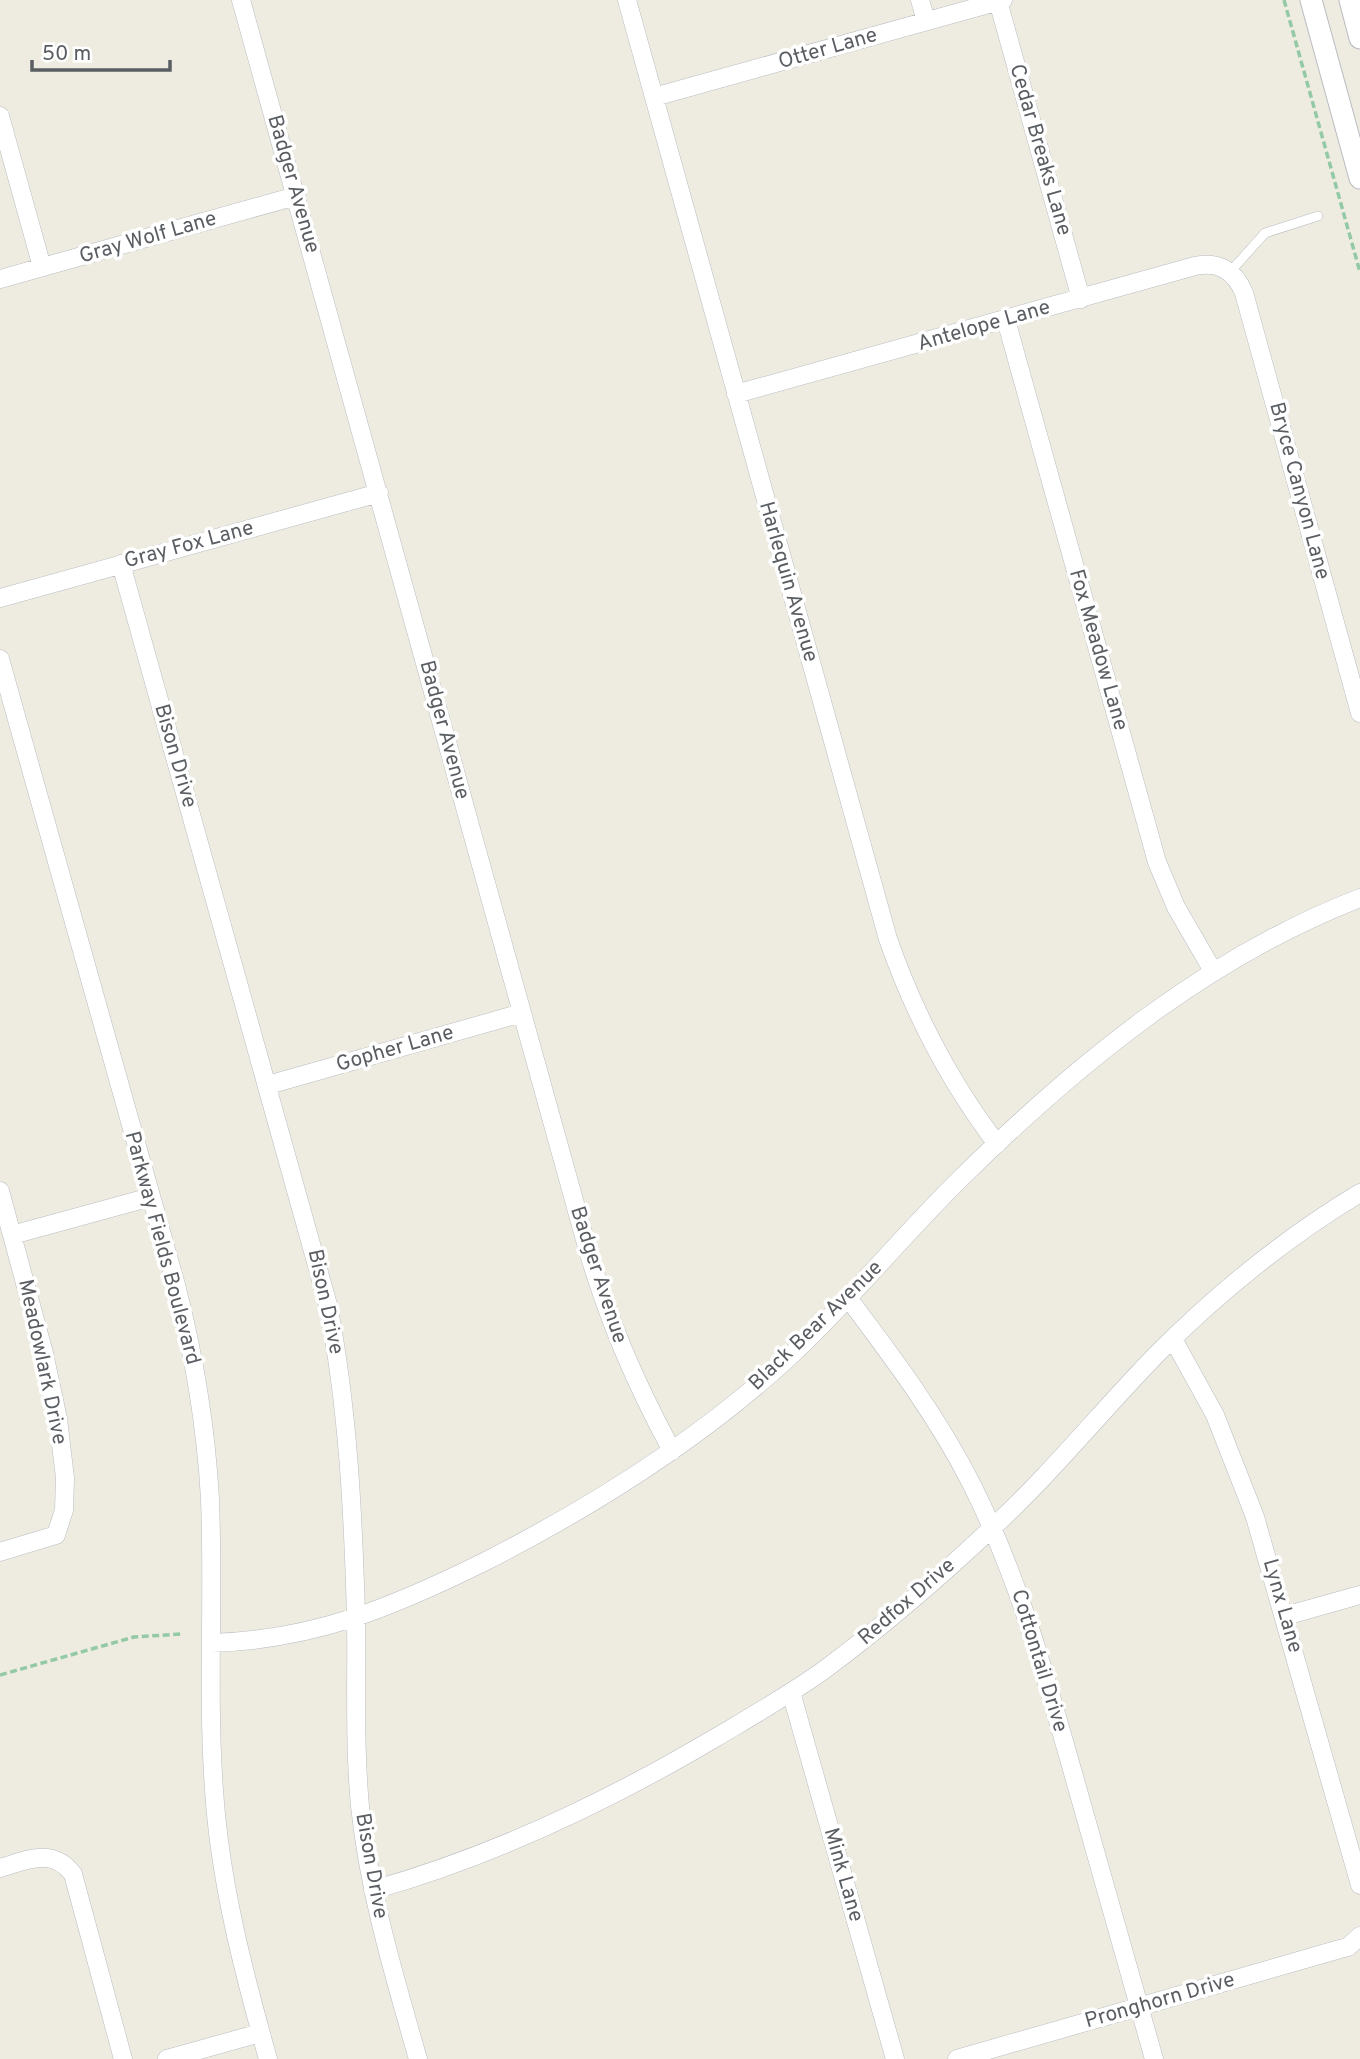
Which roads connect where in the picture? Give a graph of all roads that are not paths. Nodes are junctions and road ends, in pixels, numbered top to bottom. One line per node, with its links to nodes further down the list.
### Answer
1 (241, 0): 12 (street, Badger Avenue)
2 (627, 0): 9 (street, Harlequin Avenue)
3 (920, 0): 7 (street)
4 (1311, 0): 11 (street)
5 (1350, 0): 8 (street)
6 (1001, 1): 7 (street, Otter Lane); 17 (street, Cedar Breaks Lane)
7 (926, 21): 9 (street, Otter Lane)
8 (1360, 38)
9 (654, 97): 19 (street, Harlequin Avenue)
10 (0, 116): 14 (street)
11 (1360, 178)
12 (296, 196): 14 (street, Gray Wolf Lane); 20 (street, Badger Avenue)
13 (1318, 216): 15 (lane)
14 (42, 267): 16 (street, Gray Wolf Lane)
15 (1230, 272): 17 (street, Antelope Lane); 24 (street, Bryce Canyon Lane)
16 (0, 279)
17 (1081, 299): 18 (street, Antelope Lane)
18 (1006, 320): 19 (street, Antelope Lane); 26 (street, Fox Meadow Lane)
19 (736, 394): 29 (street, Harlequin Avenue)
20 (379, 493): 21 (street, Gray Fox Lane); 27 (street, Badger Avenue)
21 (121, 564): 22 (street, Gray Fox Lane); 28 (street, Bison Drive)
22 (0, 598)
23 (0, 659): 32 (street, Parkway Fields Boulevard)
24 (1360, 713)
25 (1360, 898): 26 (street, Black Bear Avenue)
26 (1213, 971): 29 (street, Black Bear Avenue)
27 (522, 1013): 28 (street, Gopher Lane); 36 (street, Badger Avenue)
28 (268, 1085): 41 (street, Bison Drive)
29 (997, 1144): 34 (street, Black Bear Avenue)
30 (0, 1191): 33 (street, Meadowlark Drive)
31 (1360, 1193): 35 (street, Redfox Drive)
32 (151, 1198): 33 (street); 42 (street, Parkway Fields Boulevard)
33 (12, 1236): 38 (street, Meadowlark Drive)
34 (848, 1298): 36 (street, Black Bear Avenue); 37 (street, Cottontail Drive)
35 (1173, 1339): 37 (street, Redfox Drive); 40 (street, Lynx Lane)
36 (672, 1451): 41 (street, Black Bear Avenue)
37 (993, 1528): 43 (street, Redfox Drive); 48 (street, Cottontail Drive)
38 (0, 1552)
39 (1360, 1595): 40 (street)
40 (1285, 1616): 45 (street, Lynx Lane)
41 (356, 1618): 42 (street, Black Bear Avenue); 46 (street, Bison Drive)
42 (211, 1643): 49 (street, Parkway Fields Boulevard)
43 (791, 1692): 46 (street, Redfox Drive); 54 (street, Mink Lane)
44 (0, 1868): 50 (street)
45 (1360, 1885)
46 (373, 1890): 53 (street, Bison Drive)
47 (1360, 1936): 48 (street, Pronghorn Drive)
48 (1139, 2007): 55 (street, Pronghorn Drive); 56 (street, Cottontail Drive)
49 (261, 2033): 51 (street); 52 (street, Parkway Fields Boulevard)
50 (123, 2059)
51 (167, 2059)
52 (268, 2059)
53 (418, 2059)
54 (895, 2059)
55 (957, 2059)
56 (1154, 2059)

